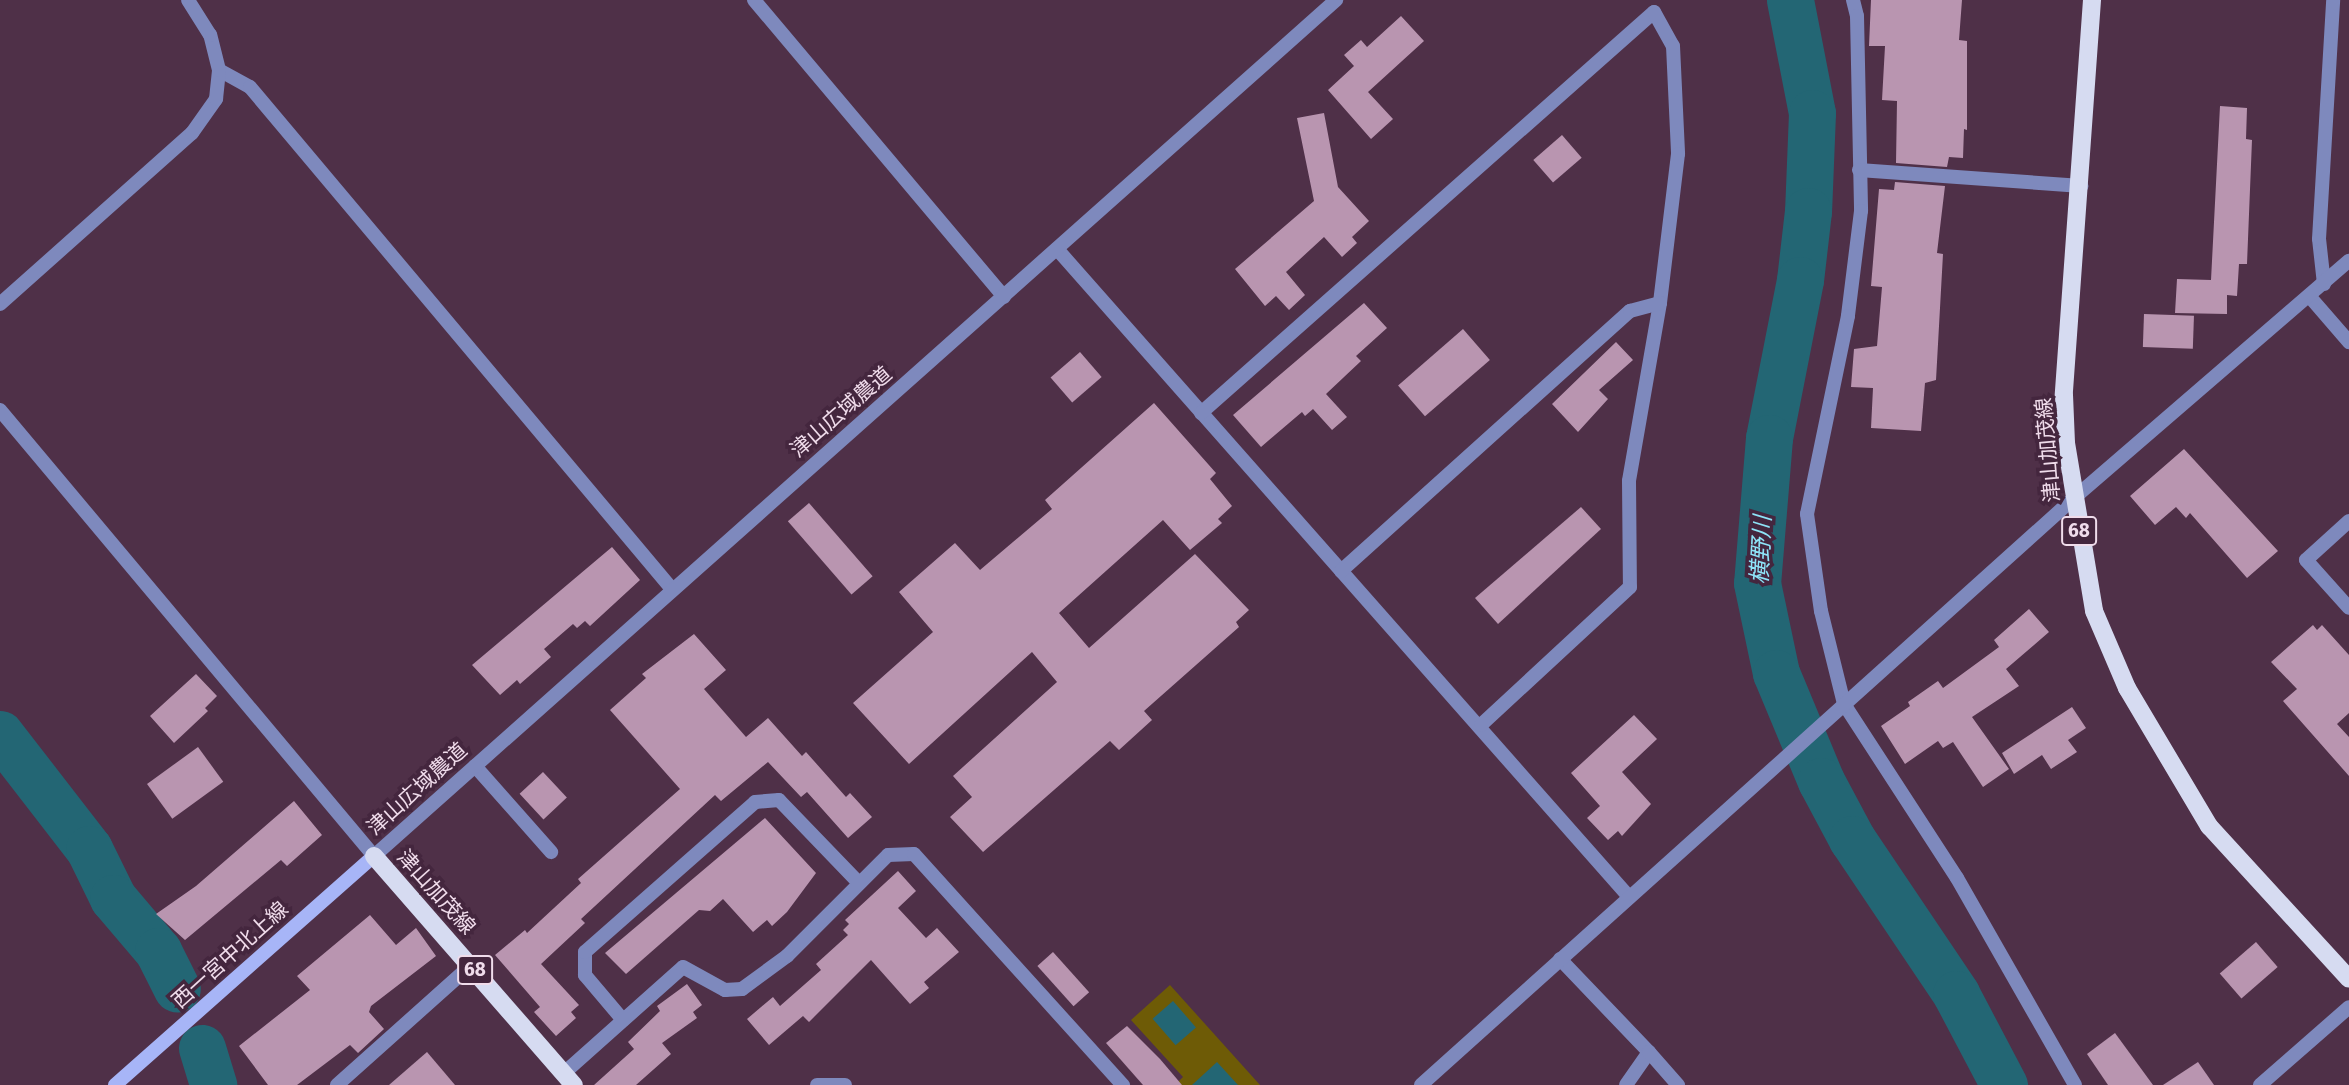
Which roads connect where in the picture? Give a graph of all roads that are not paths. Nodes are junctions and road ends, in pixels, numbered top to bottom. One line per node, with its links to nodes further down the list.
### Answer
1 (188, 0): 7 (street)
2 (754, 0): 13 (street)
3 (1336, 0): 10 (street, 津山広域農道)
4 (1853, 0): 8 (street)
5 (2092, 0): 9 (main road, 津山加茂線 / 68)
6 (2333, 0): 12 (street)
7 (219, 70): 16 (street); 23 (street)
8 (1859, 170): 9 (street); 25 (street)
9 (2081, 186): 20 (main road, 津山加茂線 / 68)
10 (1058, 250): 13 (street, 津山広域農道); 19 (street)
11 (2349, 261): 12 (street)
12 (2324, 284): 14 (street)
13 (1004, 297): 23 (street, 津山広域農道)
14 (2309, 297): 17 (street); 20 (street)
15 (1660, 303): 19 (street); 22 (street); 26 (street)
16 (0, 304)
17 (2349, 342)
18 (0, 410): 29 (street)
19 (1201, 413): 22 (street)
20 (2074, 498): 25 (street); 34 (main road, 津山加茂線 / 68)
21 (2349, 521): 24 (street)
22 (1341, 570): 26 (street)
23 (672, 589): 27 (street, 津山広域農道)
24 (2349, 608)
25 (1843, 705): 31 (street); 47 (street)
26 (1482, 725): 31 (street)
27 (475, 765): 28 (street); 29 (street, 津山広域農道)
28 (551, 852)
29 (374, 856): 33 (main road, 津山加茂線 / 68); 39 (main road, 西一宮中北上線)
30 (857, 881): 36 (street); 36 (street); 43 (street)
31 (1629, 897): 32 (street)
32 (1560, 959): 37 (street); 44 (street)
33 (471, 965): 38 (main road, 津山加茂線 / 68); 40 (street)
34 (2349, 979)
35 (2349, 1007): 48 (street)
36 (623, 1020): 38 (street)
37 (1649, 1052): 45 (street); 46 (street)
38 (569, 1079)
39 (115, 1085)
40 (337, 1085)
41 (817, 1085): 42 (street)
42 (845, 1085)
43 (1123, 1085)
44 (1421, 1085)
45 (1626, 1085)
46 (1678, 1085)
47 (2075, 1085)
48 (2260, 1085)

